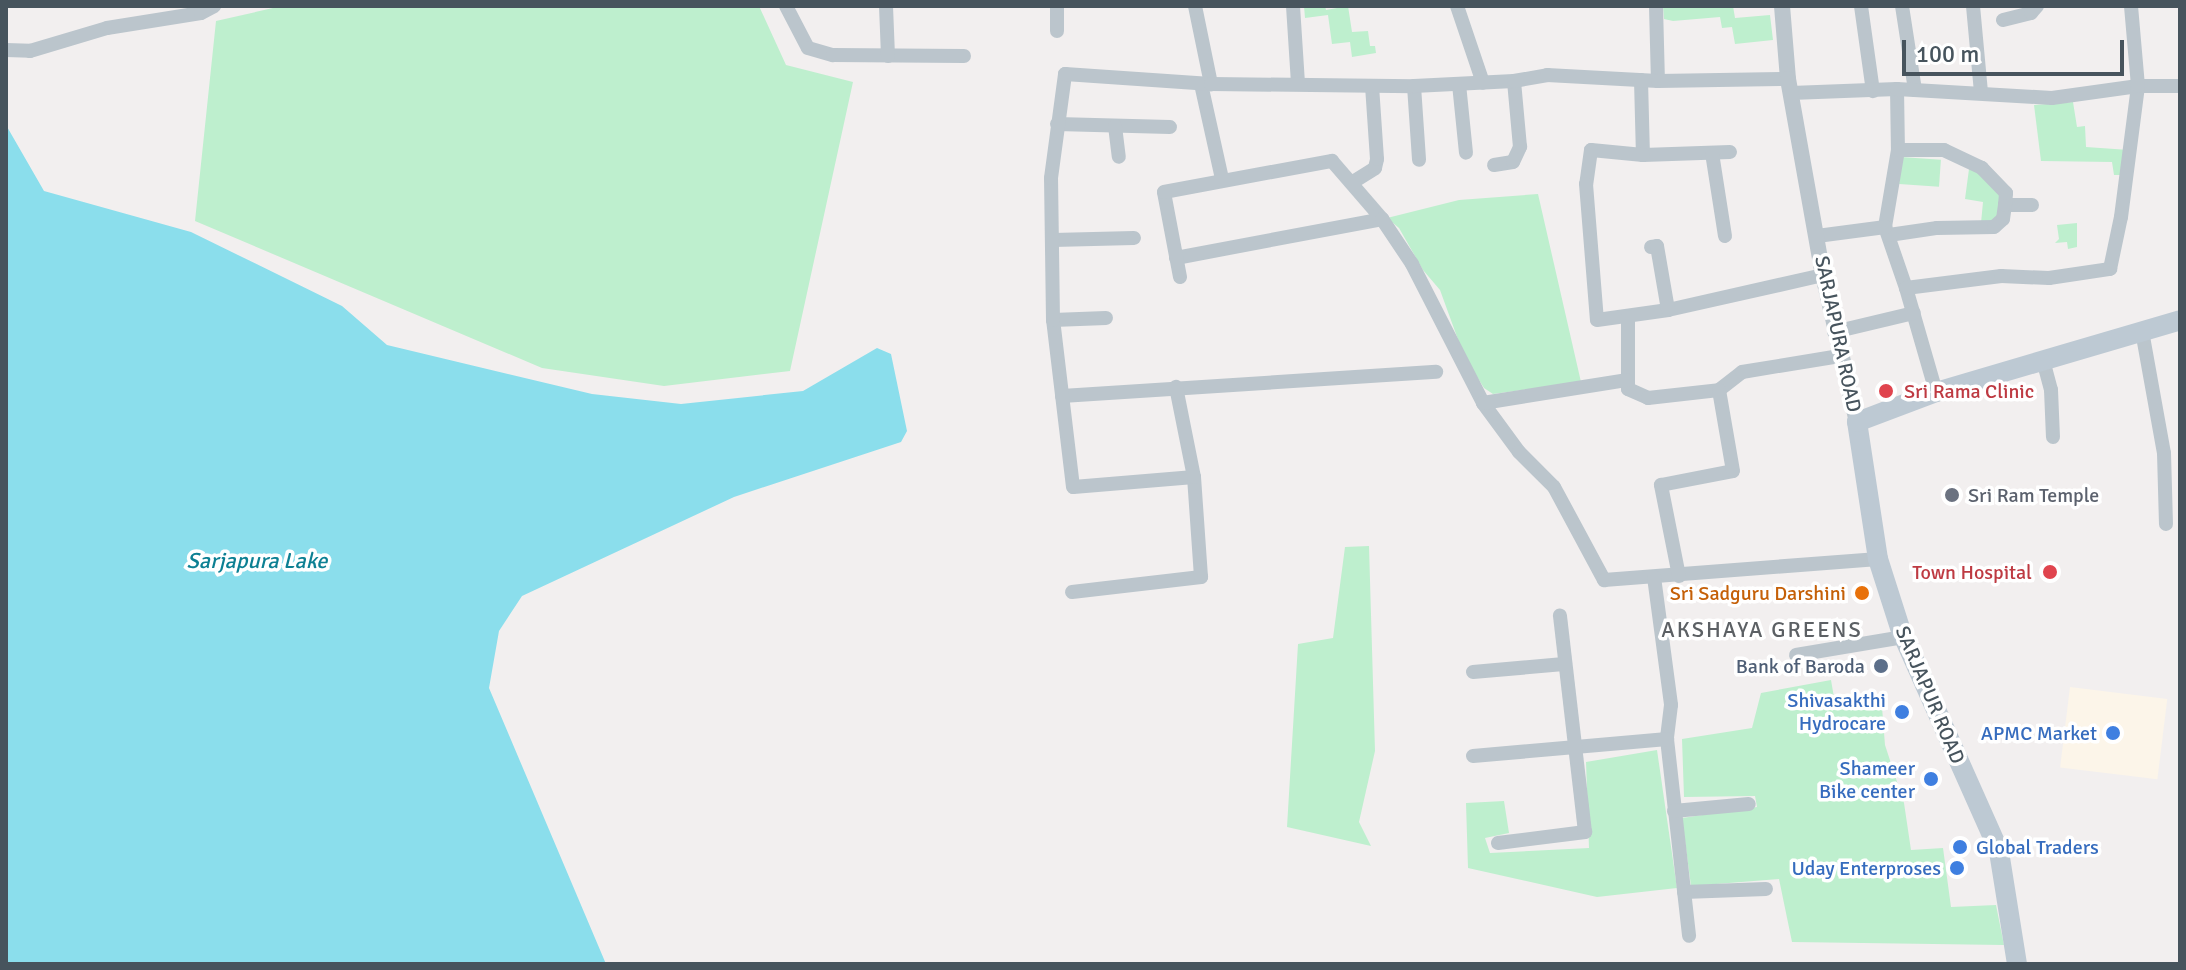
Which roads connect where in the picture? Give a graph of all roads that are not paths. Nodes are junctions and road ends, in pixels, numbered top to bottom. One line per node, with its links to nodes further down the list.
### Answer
1 (214, 6): 17 (street)
2 (786, 6): 18 (street)
3 (886, 6): 18 (street)
4 (1057, 6): 16 (street)
5 (1195, 6): 24 (street)
6 (1293, 6): 25 (street)
7 (1457, 6): 23 (street)
8 (1656, 6): 22 (street)
9 (1782, 6): 29 (street, SARJAPURA ROAD)
10 (1861, 6): 34 (street)
11 (1902, 6): 33 (street)
12 (1973, 6): 35 (street)
13 (2037, 6): 15 (street)
14 (2131, 6): 30 (street)
15 (2003, 20)
16 (1057, 31)
17 (6, 50)
18 (888, 56): 19 (street)
19 (964, 56)
20 (1641, 80): 21 (street); 22 (street); 43 (street)
21 (1514, 81): 23 (street); 46 (street)
22 (1658, 81): 29 (street)
23 (1483, 83): 26 (street)
24 (1206, 84): 25 (street); 36 (street); 47 (street)
25 (1298, 84): 27 (street)
26 (1459, 84): 28 (street); 41 (street)
27 (1372, 86): 28 (street); 48 (street)
28 (1414, 86): 45 (street)
29 (1789, 86): 34 (street); 54 (street, SARJAPURA ROAD)
30 (2138, 86): 31 (street); 35 (street); 61 (street)
31 (2180, 86)
32 (1897, 89): 33 (street); 34 (street); 39 (street)
33 (1915, 90): 35 (street)
34 (1873, 91)
35 (1981, 92)
36 (1057, 124): 37 (street); 56 (street)
37 (1115, 126): 38 (street); 44 (street)
38 (1170, 127)
39 (1898, 150): 49 (street); 52 (street)
40 (1730, 152): 42 (street)
41 (1466, 153)
42 (1712, 153): 43 (street); 53 (street)
43 (1643, 155): 64 (street)
44 (1119, 157)
45 (1419, 160)
46 (1494, 165)
47 (1222, 179): 48 (street); 58 (street)
48 (1353, 182): 51 (street)
49 (2005, 205): 50 (street); 52 (street)
50 (2032, 205)
51 (1382, 219): 58 (street); 78 (street)
52 (1887, 231): 54 (street); 61 (street)
53 (1725, 236)
54 (1817, 236): 59 (street, SARJAPURA ROAD)
55 (1134, 238): 56 (street)
56 (1053, 240): 66 (street)
57 (1651, 247): 62 (street)
58 (1176, 258): 60 (street)
59 (1823, 275): 62 (street); 69 (street, SARJAPURA ROAD)
60 (1180, 277)
61 (1906, 288): 63 (street)
62 (1668, 310): 64 (street)
63 (1914, 313): 69 (street); 76 (street)
64 (1628, 317): 73 (street)
65 (1106, 318): 66 (street)
66 (1053, 320): 77 (street)
67 (2180, 320): 68 (main road, SARJAPURA ROAD)
68 (2142, 331): 71 (main road, SARJAPURA ROAD); 82 (street)
69 (1834, 332): 70 (street, SARJAPURA ROAD)
70 (1840, 356): 75 (street); 79 (street, SARJAPURA ROAD)
71 (2043, 360): 76 (main road, SARJAPURA ROAD); 80 (street)
72 (1436, 372): 74 (street)
73 (1626, 380): 75 (street); 78 (street)
74 (1176, 387): 77 (street); 81 (street)
75 (1719, 390): 84 (street)
76 (1936, 392): 79 (main road, SARJAPURA ROAD)
77 (1062, 396): 81 (street)
78 (1483, 403): 85 (street)
79 (1857, 422): 83 (main road, SARJAPUR ROAD)
80 (2053, 437)
81 (1194, 477): 86 (street)
82 (2166, 524)
83 (1878, 559): 84 (street); 88 (main road, SARJAPUR ROAD)
84 (1679, 576): 85 (street)
85 (1654, 577): 92 (street)
86 (1072, 592)
87 (1560, 615): 90 (street)
88 (1903, 637): 89 (street); 101 (main road, SARJAPUR ROAD)
89 (1796, 655)
90 (1564, 664): 91 (street); 93 (street)
91 (1473, 672)
92 (1667, 739): 93 (street); 96 (street)
93 (1574, 747): 94 (street); 97 (street)
94 (1473, 756)
95 (1749, 804): 96 (street)
96 (1674, 811): 99 (street)
97 (1498, 843)
98 (1766, 889): 99 (street)
99 (1684, 892): 100 (street)
100 (1689, 936)
101 (2017, 964)

